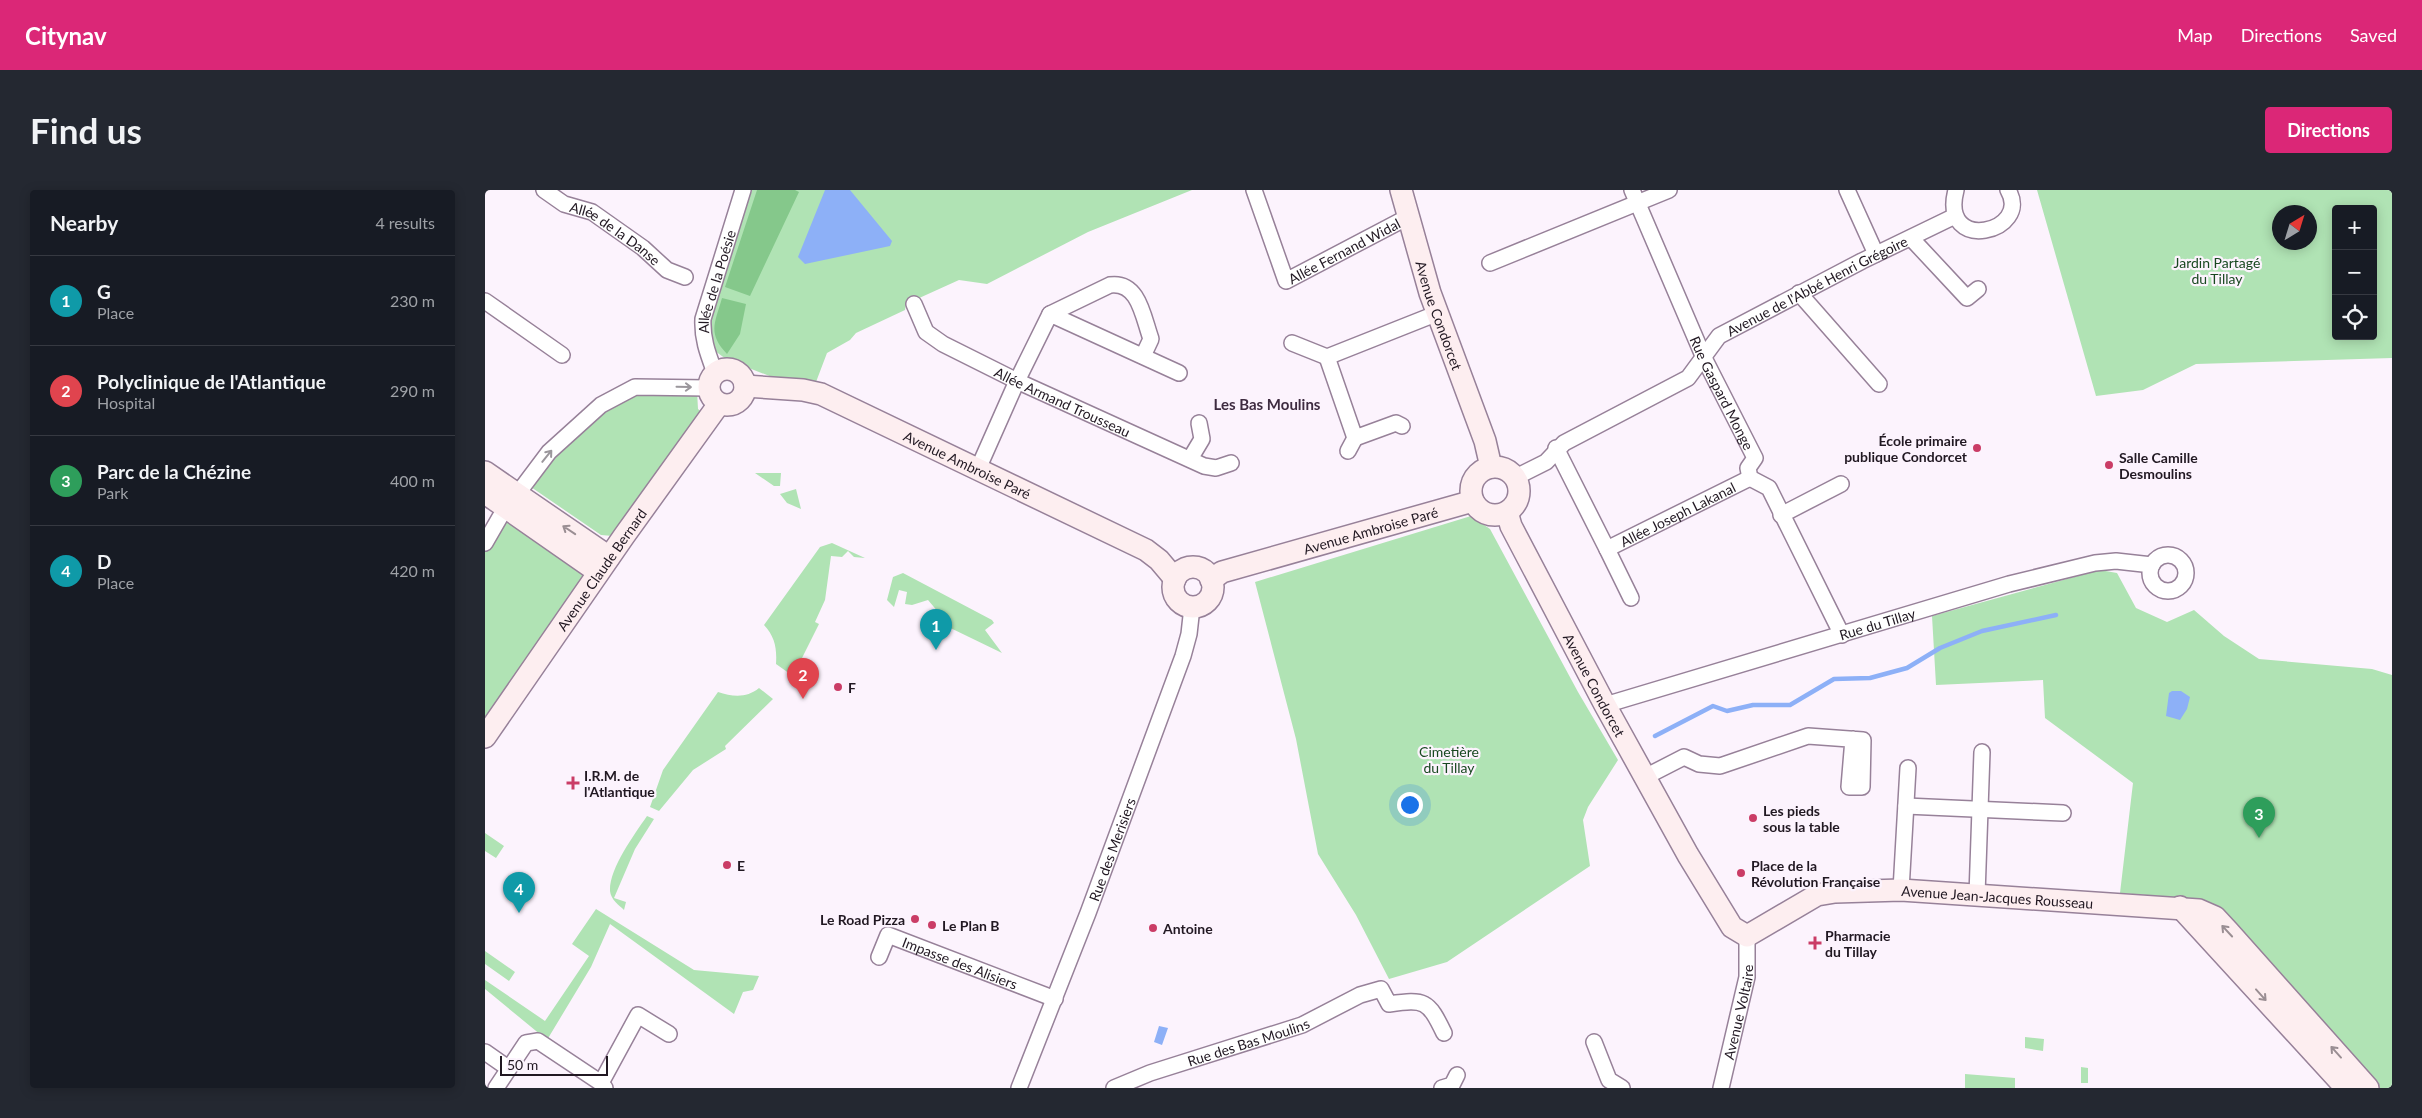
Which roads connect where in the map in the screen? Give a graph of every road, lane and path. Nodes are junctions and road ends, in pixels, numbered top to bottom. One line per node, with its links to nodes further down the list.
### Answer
1 (544, 190): 15 (street, Allée de la Danse)
2 (743, 190): 31 (street, Allée de la Poésie)
3 (1254, 190): 11 (street, Allée Fernand Widal)
4 (1401, 190): 11 (street, Avenue Condorcet)
5 (1669, 190): 9 (street)
6 (1847, 190): 13 (street)
7 (1955, 190): 10 (street)
8 (2008, 190): 10 (street)
9 (1635, 196): 14 (street); 26 (street, Rue Gaspard Monge)
10 (1955, 216): 12 (street, Avenue de l'Abbé Henri Grégoire)
11 (1409, 217): 20 (street, Avenue Condorcet)
12 (1911, 238): 13 (street, Avenue de l'Abbé Henri Grégoire); 16 (street)
13 (1876, 254): 17 (street, Avenue de l'Abbé Henri Grégoire)
14 (1490, 263)
15 (685, 277)
16 (1978, 289)
17 (1799, 293): 26 (street, Avenue de l'Abbé Henri Grégoire); 29 (street)
18 (485, 301): 23 (street)
19 (914, 304): 28 (street, Allée Armand Trousseau)
20 (1438, 313): 25 (street); 39 (street, Avenue Condorcet)
21 (1050, 314): 24 (street); 24 (street); 28 (street)
22 (1292, 343): 25 (street)
23 (562, 355)
24 (1143, 356): 27 (street)
25 (1327, 357): 34 (street)
26 (1704, 358): 35 (street, Avenue de l'Abbé Henri Grégoire); 43 (street, Rue Gaspard Monge)
27 (1179, 373)
28 (1017, 380): 37 (street, Allée Armand Trousseau); 40 (street)
29 (1879, 384)
30 (745, 386): 31 (street); 31 (street); 40 (street, Avenue Ambroise Paré)
31 (714, 388): 47 (street, one-way to 31); 52 (street, Avenue Claude Bernard)
32 (1199, 422): 37 (street)
33 (1402, 426): 34 (street)
34 (1355, 438): 36 (street)
35 (1556, 448): 42 (street, Avenue de l'Abbé Henri Grégoire); 51 (street, Allée Joseph Lakanal)
36 (1348, 451)
37 (1189, 458): 38 (street, Allée Armand Trousseau)
38 (1231, 463)
39 (1491, 467): 42 (street); 46 (street)
40 (978, 469): 54 (street, Avenue Ambroise Paré)
41 (485, 472): 47 (street)
42 (1516, 477): 48 (street)
43 (1750, 478): 49 (street); 51 (street, Allée Joseph Lakanal)
44 (1841, 484): 49 (street)
45 (485, 493): 47 (street)
46 (1473, 501): 48 (street); 55 (street, Avenue Ambroise Paré)
47 (512, 502): 50 (street); 52 (street)
48 (1507, 512): 59 (street, Avenue Condorcet)
49 (1781, 514): 58 (street)
50 (485, 543)
51 (1607, 549): 56 (street, Allée Joseph Lakanal)
52 (604, 565): 60 (street, Avenue Claude Bernard)
53 (2152, 565): 58 (street, Rue du Tillay)
54 (1175, 579): 55 (street); 57 (street)
55 (1211, 580): 57 (street)
56 (1631, 598)
57 (1192, 607): 73 (street, Rue des Merisiers)
58 (1842, 635): 59 (street, Rue du Tillay)
59 (1605, 705): 64 (street, Avenue Condorcet)
60 (485, 737)
61 (1853, 739): 64 (street)
62 (1982, 752): 66 (street)
63 (1908, 768): 65 (street)
64 (1645, 778): 71 (street, Avenue Condorcet)
65 (1906, 806): 66 (street); 68 (street)
66 (1981, 809): 67 (street); 69 (street)
67 (2063, 813)
68 (1901, 890): 69 (street, Avenue Jean-Jacques Rousseau); 71 (street, Avenue Jean-Jacques Rousseau)
69 (1977, 895): 70 (street, Avenue Jean-Jacques Rousseau)
70 (2181, 907): 87 (street, one-way to 87); 88 (street, Avenue Jean-Jacques Rousseau, one-way to 70)
71 (1747, 936): 86 (street, Avenue Voltaire)
72 (879, 957): 73 (street, Impasse des Alisiers)
73 (1055, 999): 82 (street, Rue des Merisiers)
74 (1444, 1033): 83 (street, Rue des Bas Moulins)
75 (669, 1034): 80 (street)
76 (1594, 1042): 85 (street)
77 (485, 1052): 78 (street)
78 (508, 1068): 80 (street); 81 (street)
79 (1457, 1075): 84 (street)
80 (603, 1085)
81 (496, 1088)
82 (1019, 1088)
83 (1114, 1088)
84 (1442, 1088)
85 (1622, 1088)
86 (1721, 1088)
87 (2346, 1088)
88 (2368, 1088)

